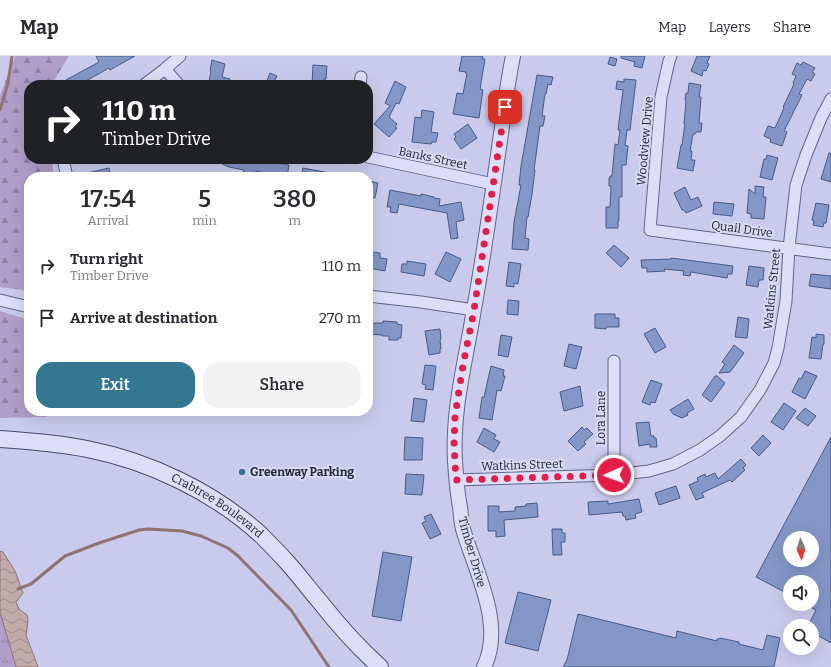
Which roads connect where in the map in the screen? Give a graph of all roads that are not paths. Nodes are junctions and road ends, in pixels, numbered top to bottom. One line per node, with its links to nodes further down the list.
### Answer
1 (180, 56): 4 (street)
2 (513, 56): 9 (street, Timber Drive)
3 (671, 56): 10 (street, Woodview Drive)
4 (165, 69): 5 (street); 6 (street)
5 (151, 80)
6 (175, 80)
7 (831, 99): 11 (street, Watkins Street)
8 (373, 159): 9 (street, Banks Street)
9 (494, 184): 16 (street, Timber Drive)
10 (650, 230): 11 (street, Quail Drive)
11 (789, 248): 12 (street, Quail Drive); 19 (street, Watkins Street)
12 (831, 254)
13 (373, 297): 16 (street)
14 (0, 300): 15 (street)
15 (24, 306)
16 (474, 310): 20 (street, Timber Drive)
17 (614, 361): 19 (street, Lora Lane)
18 (0, 439): 21 (main road, Crabtree Boulevard)
19 (614, 475): 20 (street, Watkins Street)
20 (456, 480): 22 (street, Timber Drive)
21 (380, 667)
22 (484, 667)

